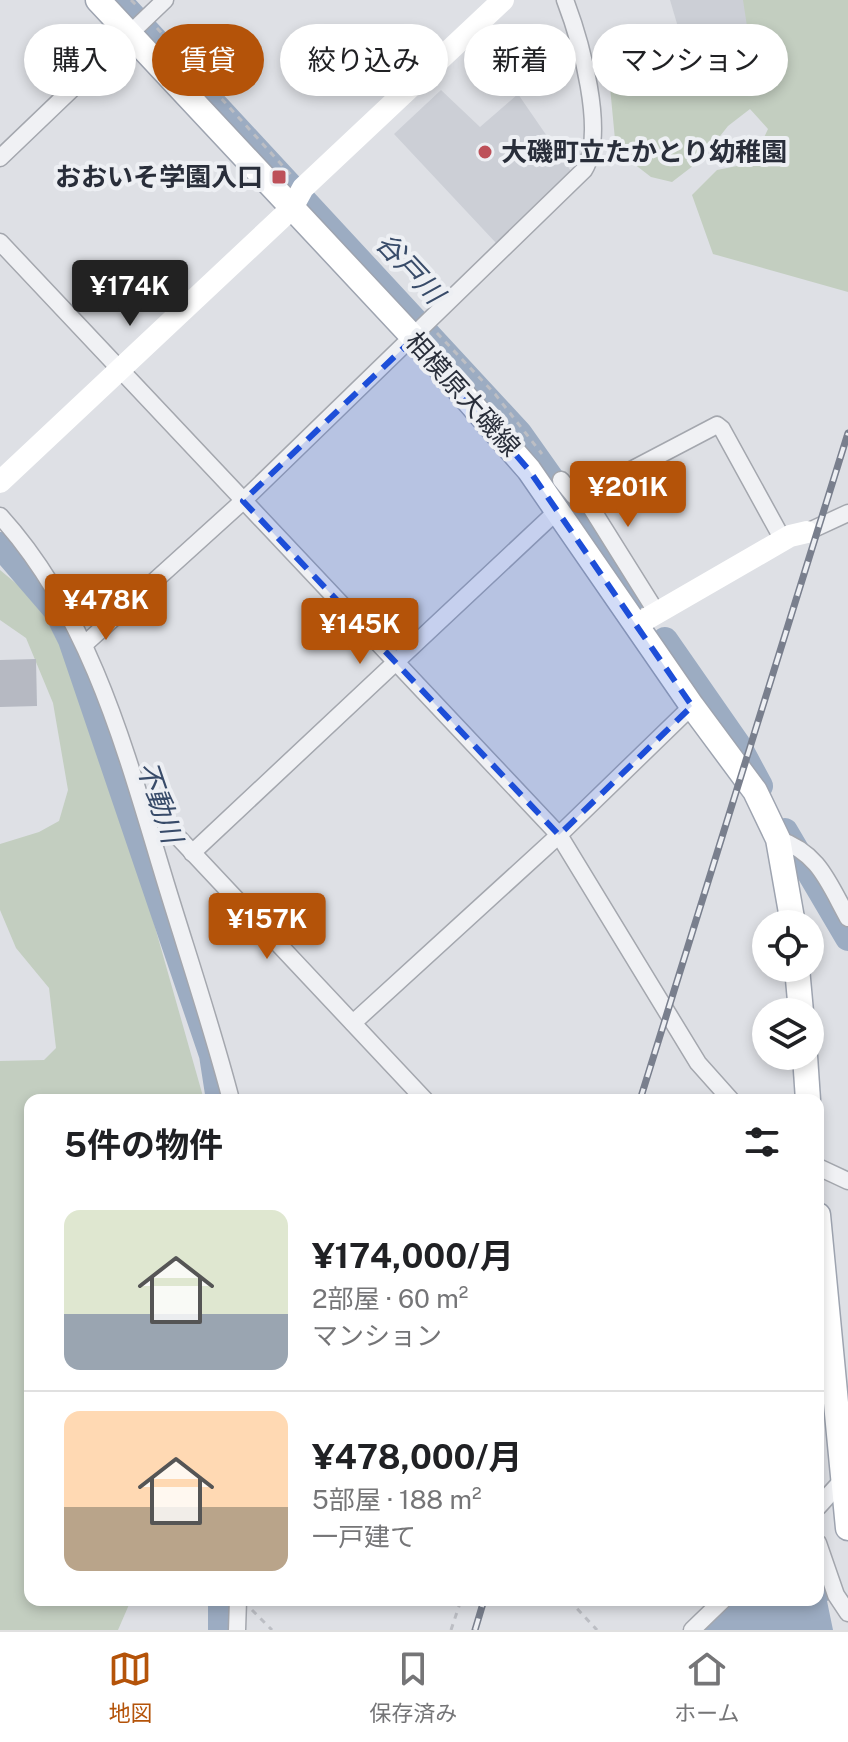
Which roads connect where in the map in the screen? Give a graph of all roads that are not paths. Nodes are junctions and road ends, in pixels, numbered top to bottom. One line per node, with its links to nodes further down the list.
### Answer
1 (98, 0): 5 (main road, 相模原大磯線)
2 (165, 0): 5 (street)
3 (503, 0): 7 (street)
4 (565, 0): 9 (street)
5 (138, 25): 6 (street); 7 (main road, 相模原大磯線)
6 (0, 158)
7 (297, 199): 9 (main road, 相模原大磯線); 10 (street)
8 (0, 242): 10 (street)
9 (422, 330): 14 (street); 15 (main road, 相模原大磯線)
10 (120, 370): 12 (street); 14 (street)
11 (561, 480): 13 (street)
12 (0, 482)
13 (587, 500): 19 (street); 20 (street)
14 (243, 501): 21 (street); 22 (street)
15 (558, 510): 20 (main road, 相模原大磯線); 22 (street)
16 (848, 513): 18 (street)
17 (0, 516): 21 (street)
18 (807, 532): 19 (street)
19 (783, 540): 20 (street)
20 (646, 619): 23 (main road, 相模原大磯線)
21 (86, 643): 24 (street)
22 (394, 661): 25 (street); 27 (street)
23 (692, 706): 25 (street); 26 (main road, 相模原大磯線)
24 (138, 795): 27 (street); 32 (street)
25 (559, 835): 30 (street); 34 (street)
26 (783, 841): 28 (main road, 相模原大磯線); 29 (street)
27 (192, 853): 30 (street)
28 (791, 910)
29 (848, 918)
30 (353, 1023): 33 (street)
31 (806, 1070): 35 (main road)
32 (229, 1094)
33 (419, 1094)
34 (726, 1094)
35 (808, 1094)
36 (824, 1170): 37 (street)
37 (848, 1181)
38 (824, 1271): 39 (main road)
39 (846, 1477): 40 (street); 41 (main road)
40 (824, 1501)
41 (848, 1528)
42 (824, 1560): 45 (street)
43 (239, 1606): 46 (street)
44 (717, 1606): 47 (street)
45 (848, 1613)
46 (237, 1630)
47 (692, 1630)

